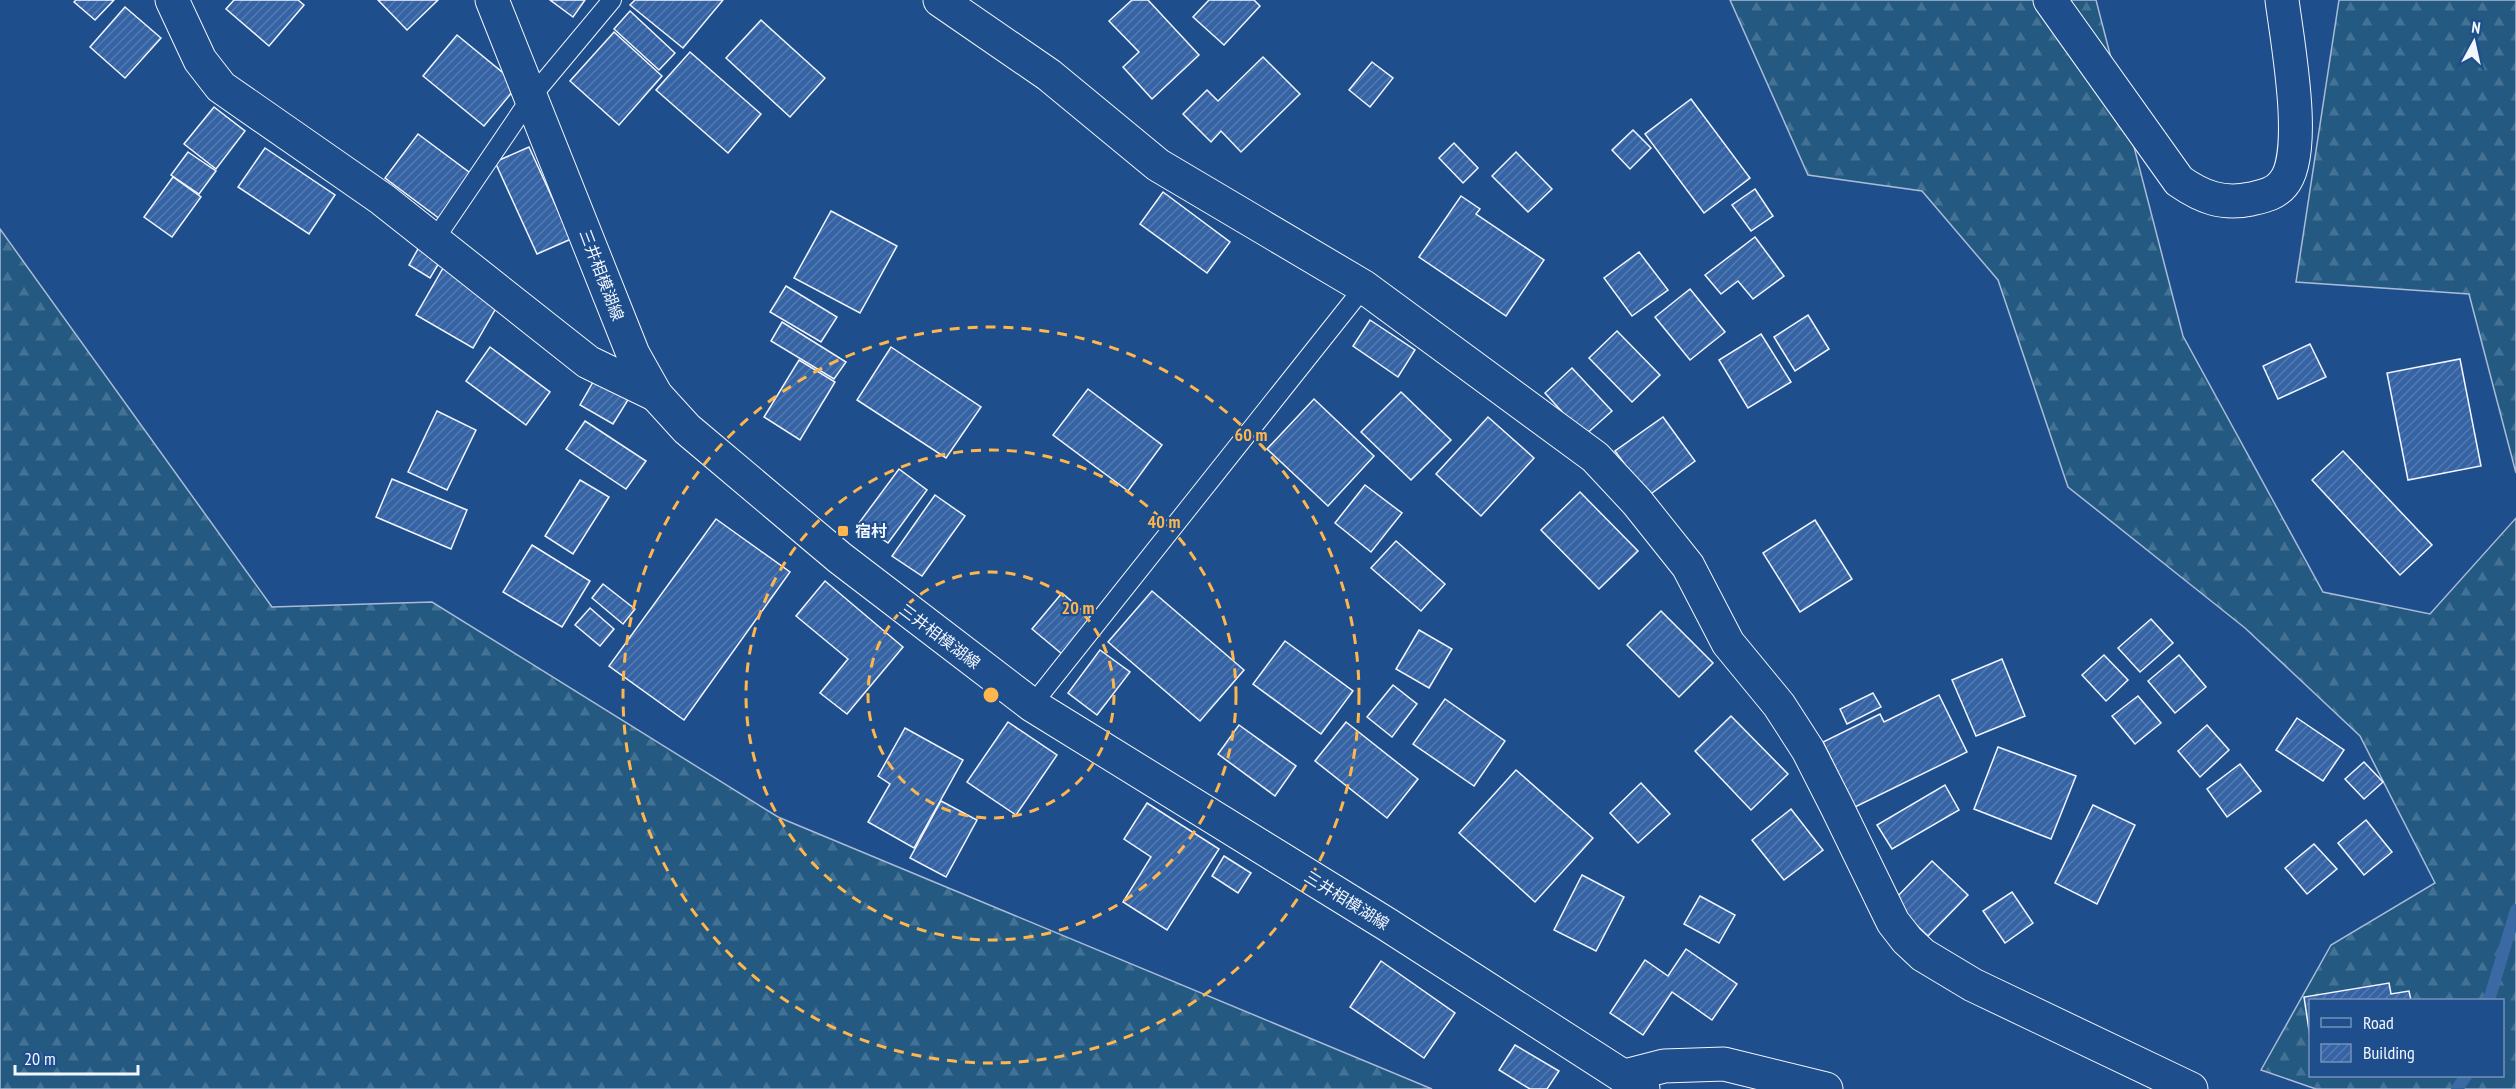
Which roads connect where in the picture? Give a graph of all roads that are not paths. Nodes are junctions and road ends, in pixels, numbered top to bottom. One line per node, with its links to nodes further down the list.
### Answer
1 (172, 0): 8 (street)
2 (492, 0): 7 (street, 三井相模湖線)
3 (612, 0): 7 (lane)
4 (940, 0): 9 (street)
5 (2050, 0): 6 (street)
6 (2282, 0)
7 (532, 96): 8 (lane); 10 (street, 三井相模湖線)
8 (433, 242): 10 (street)
9 (1364, 287): 11 (lane); 14 (street)
10 (656, 395): 11 (street, 三井相模湖線)
11 (1032, 705): 12 (street, 三井相模湖線)
12 (1634, 1083): 13 (street)
13 (1826, 1089)
14 (2191, 1089)

